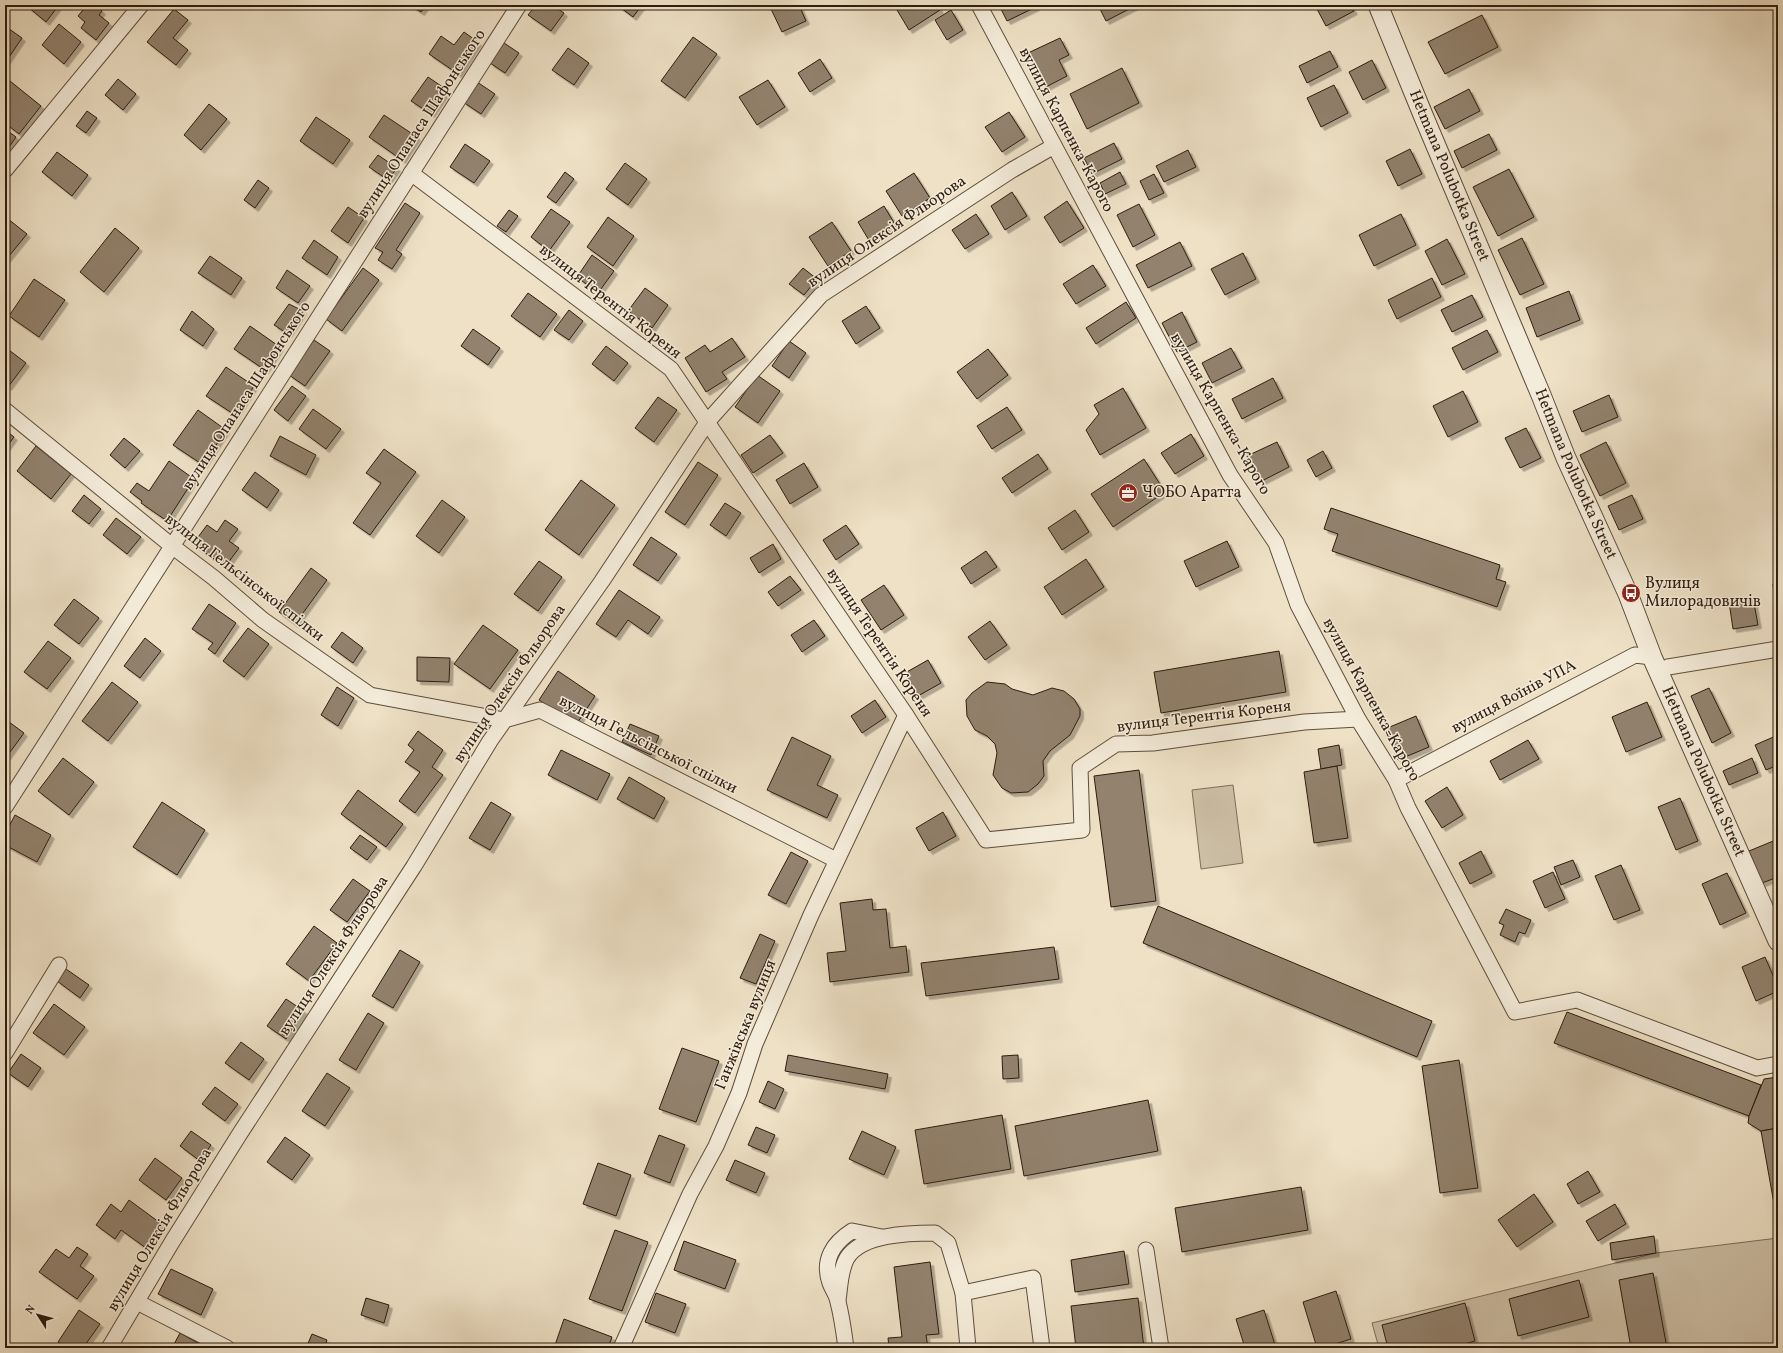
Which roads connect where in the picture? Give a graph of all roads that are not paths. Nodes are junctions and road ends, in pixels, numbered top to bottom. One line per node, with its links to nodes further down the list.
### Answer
1 (141, 5): 6 (street)
2 (520, 5): 7 (street, вулиця Опанаса Шафонського)
3 (979, 5): 5 (street, вулиця Карпенка-Карого)
4 (1378, 5): 12 (street, Hetmana Polubotka Street)
5 (1054, 146): 9 (street, вулиця Олексія Фльорова); 14 (street, вулиця Карпенка-Карого)
6 (5, 170)
7 (411, 173): 9 (street, вулиця Терентія Кореня); 10 (street, вулиця Опанаса Шафонського)
8 (5, 410): 10 (street, вулиця Гельсінської спілки)
9 (708, 421): 13 (street, вулиця Терентія Кореня); 15 (street, вулиця Олексія Фльорова)
10 (172, 546): 15 (street, вулиця Гельсінської спілки); 17 (street, вулиця Опанаса Шафонського)
11 (1778, 649): 12 (street, вулиця Воїнів УПА)
12 (1655, 664): 16 (street, вулиця Воїнів УПА); 19 (street, Hetmana Polubotka Street)
13 (906, 715): 14 (street, вулиця Терентія Кореня); 18 (street, Ганжівська вулиця)
14 (1358, 719): 16 (street, вулиця Карпенка-Карого)
15 (504, 720): 18 (street, вулиця Гельсінської спілки); 25 (street, вулиця Олексія Фльорова)
16 (1396, 780): 22 (street, вулиця Карпенка-Карого)
17 (5, 807)
18 (836, 860): 28 (street, Ганжівська вулиця)
19 (1778, 941)
20 (59, 965): 21 (street)
21 (5, 1053)
22 (1778, 1064)
23 (1146, 1250): 32 (street)
24 (963, 1293): 29 (street); 30 (street); 31 (street)
25 (137, 1302): 26 (street, вулиця Олексія Фльорова); 27 (street)
26 (109, 1348)
27 (227, 1348)
28 (621, 1348)
29 (846, 1348)
30 (968, 1348)
31 (1042, 1348)
32 (1161, 1348)

